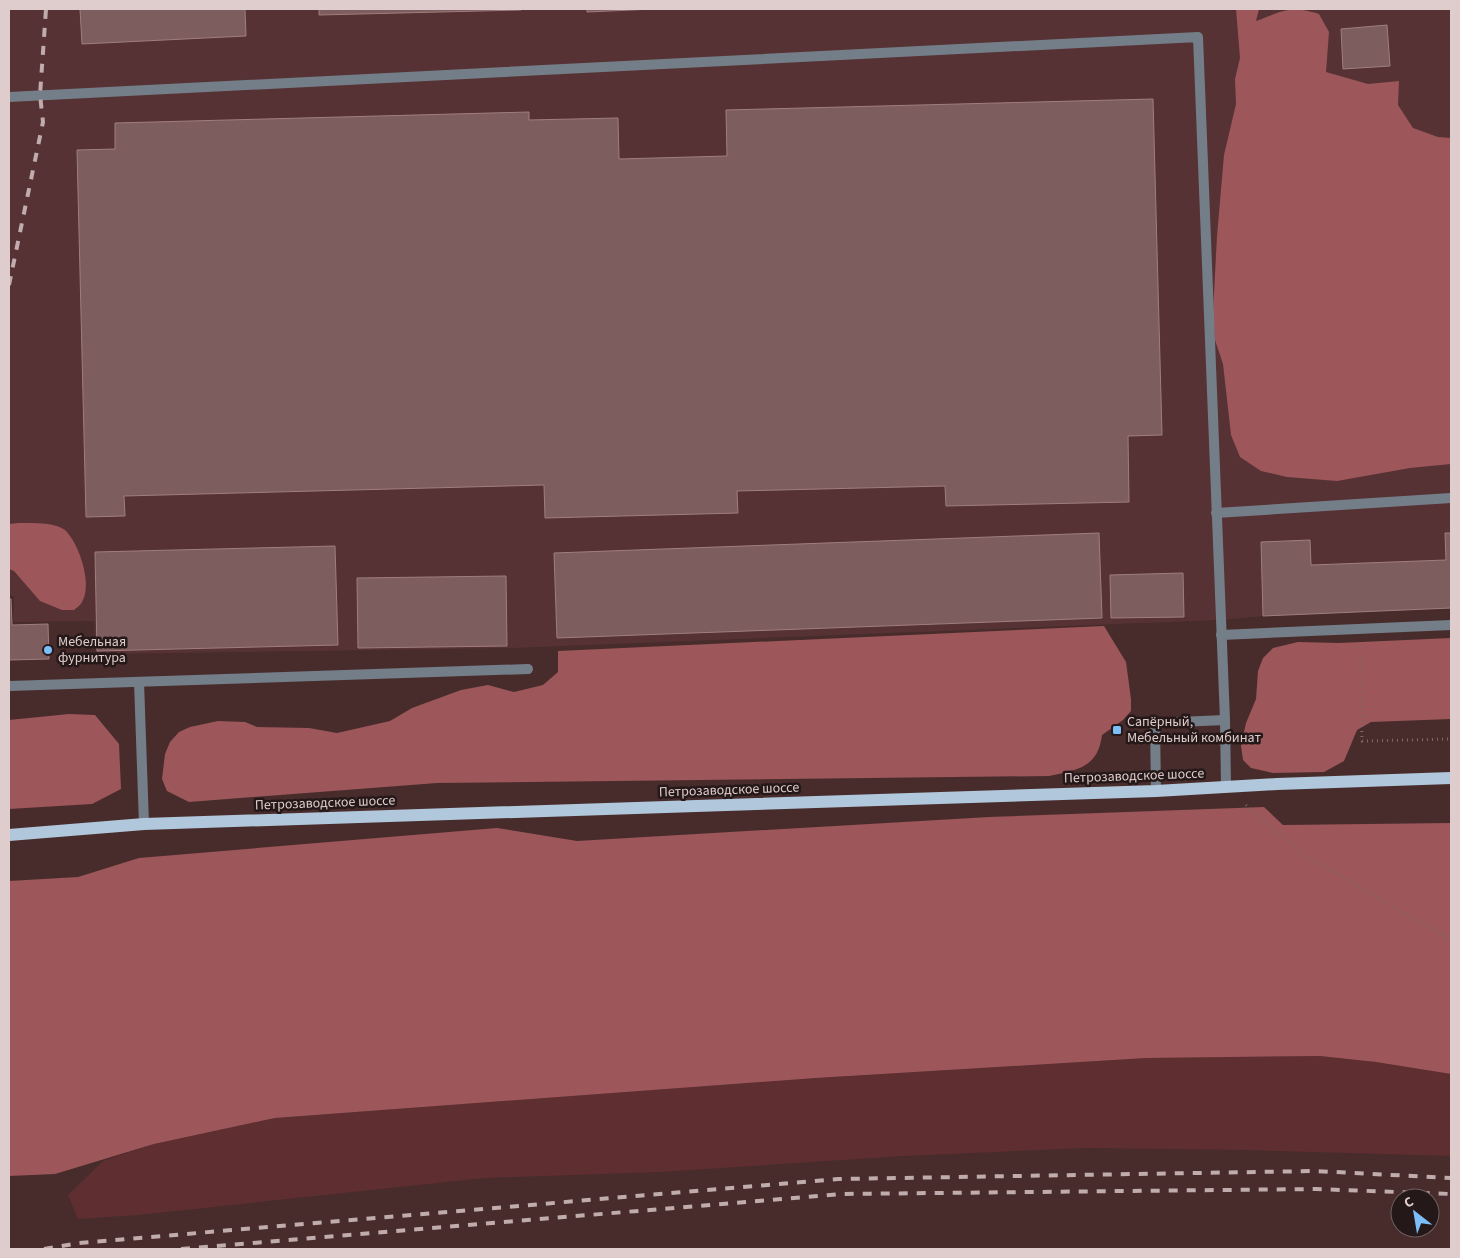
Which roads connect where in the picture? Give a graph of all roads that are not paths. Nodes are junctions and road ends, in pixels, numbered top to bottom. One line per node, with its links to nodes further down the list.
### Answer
1 (9, 97): 3 (lane)
2 (1451, 498): 3 (lane)
3 (1216, 513): 5 (lane)
4 (1451, 625): 5 (lane)
5 (1221, 635): 9 (lane)
6 (528, 668): 7 (lane)
7 (139, 682): 8 (lane); 13 (lane)
8 (9, 686)
9 (1225, 720): 11 (lane); 12 (lane)
10 (1451, 778): 11 (main road, Петрозаводское шоссе)
11 (1226, 787): 12 (main road, Петрозаводское шоссе)
12 (1156, 791): 13 (main road, Петрозаводское шоссе)
13 (144, 824): 14 (main road, Петрозаводское шоссе)
14 (9, 835)

